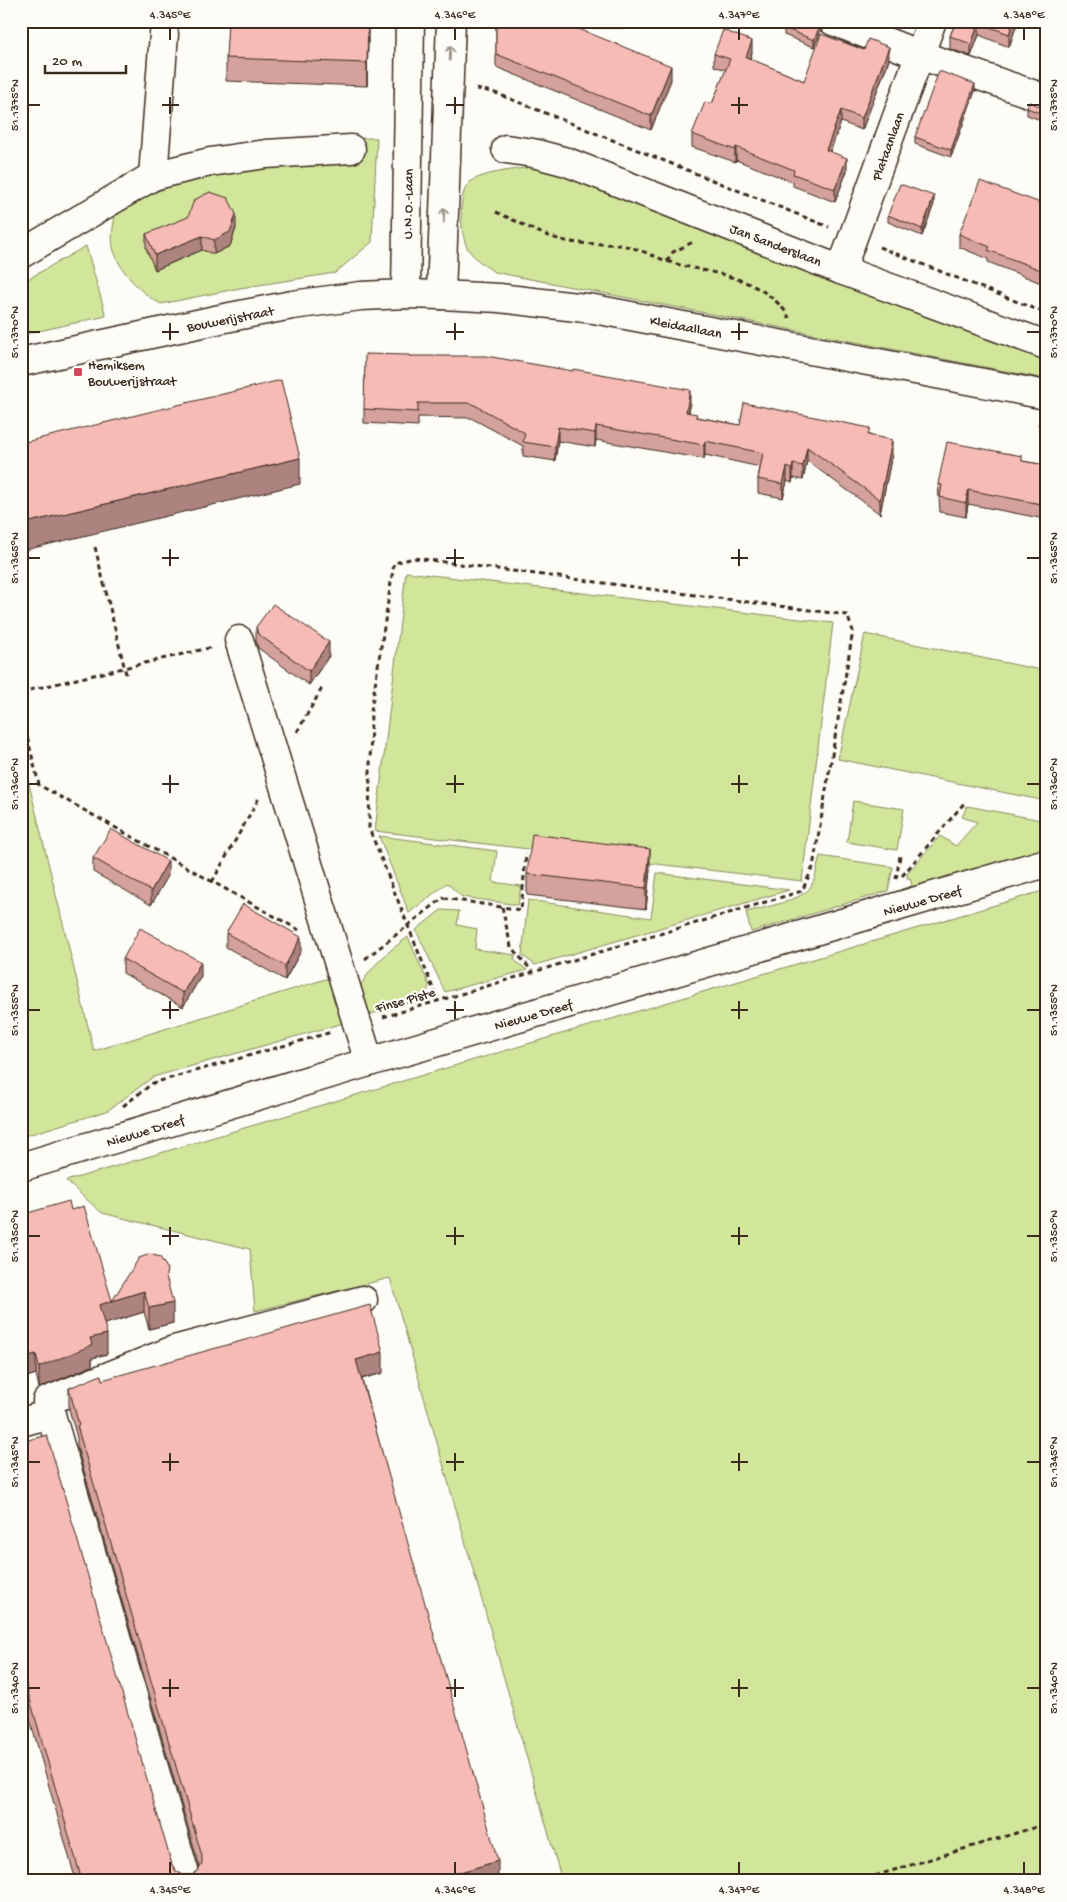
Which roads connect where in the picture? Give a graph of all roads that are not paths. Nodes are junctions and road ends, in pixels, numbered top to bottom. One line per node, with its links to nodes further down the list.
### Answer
1 (410, 21): 8 (street, U.N.O.-Laan)
2 (451, 21): 9 (street, one-way to 2)
3 (833, 21): 6 (street)
4 (932, 21): 6 (street, Plataanlaan)
5 (164, 34): 12 (street)
6 (920, 55): 7 (street); 14 (street, Plataanlaan)
7 (1046, 99)
8 (408, 114): 9 (street); 15 (street, U.N.O.-Laan)
9 (448, 116): 16 (street, one-way to 9)
10 (351, 149): 12 (street)
11 (506, 149): 14 (street, Jan Sanderslaan)
12 (153, 176): 13 (street)
13 (21, 254)
14 (841, 270): 17 (street, Jan Sanderslaan)
15 (406, 294): 16 (street, Bouwerijstraat); 18 (street, Bouwerijstraat)
16 (441, 295): 19 (street, Kleidaallaan)
17 (1046, 345)
18 (21, 362)
19 (1046, 395)
20 (239, 640): 22 (street)
21 (1046, 863): 22 (street, Nieuwe Dreef)
22 (369, 1062): 23 (street, Nieuwe Dreef)
23 (21, 1167)
24 (363, 1300): 25 (street)
25 (51, 1414): 26 (street); 27 (street)
26 (21, 1422)
27 (187, 1881)

